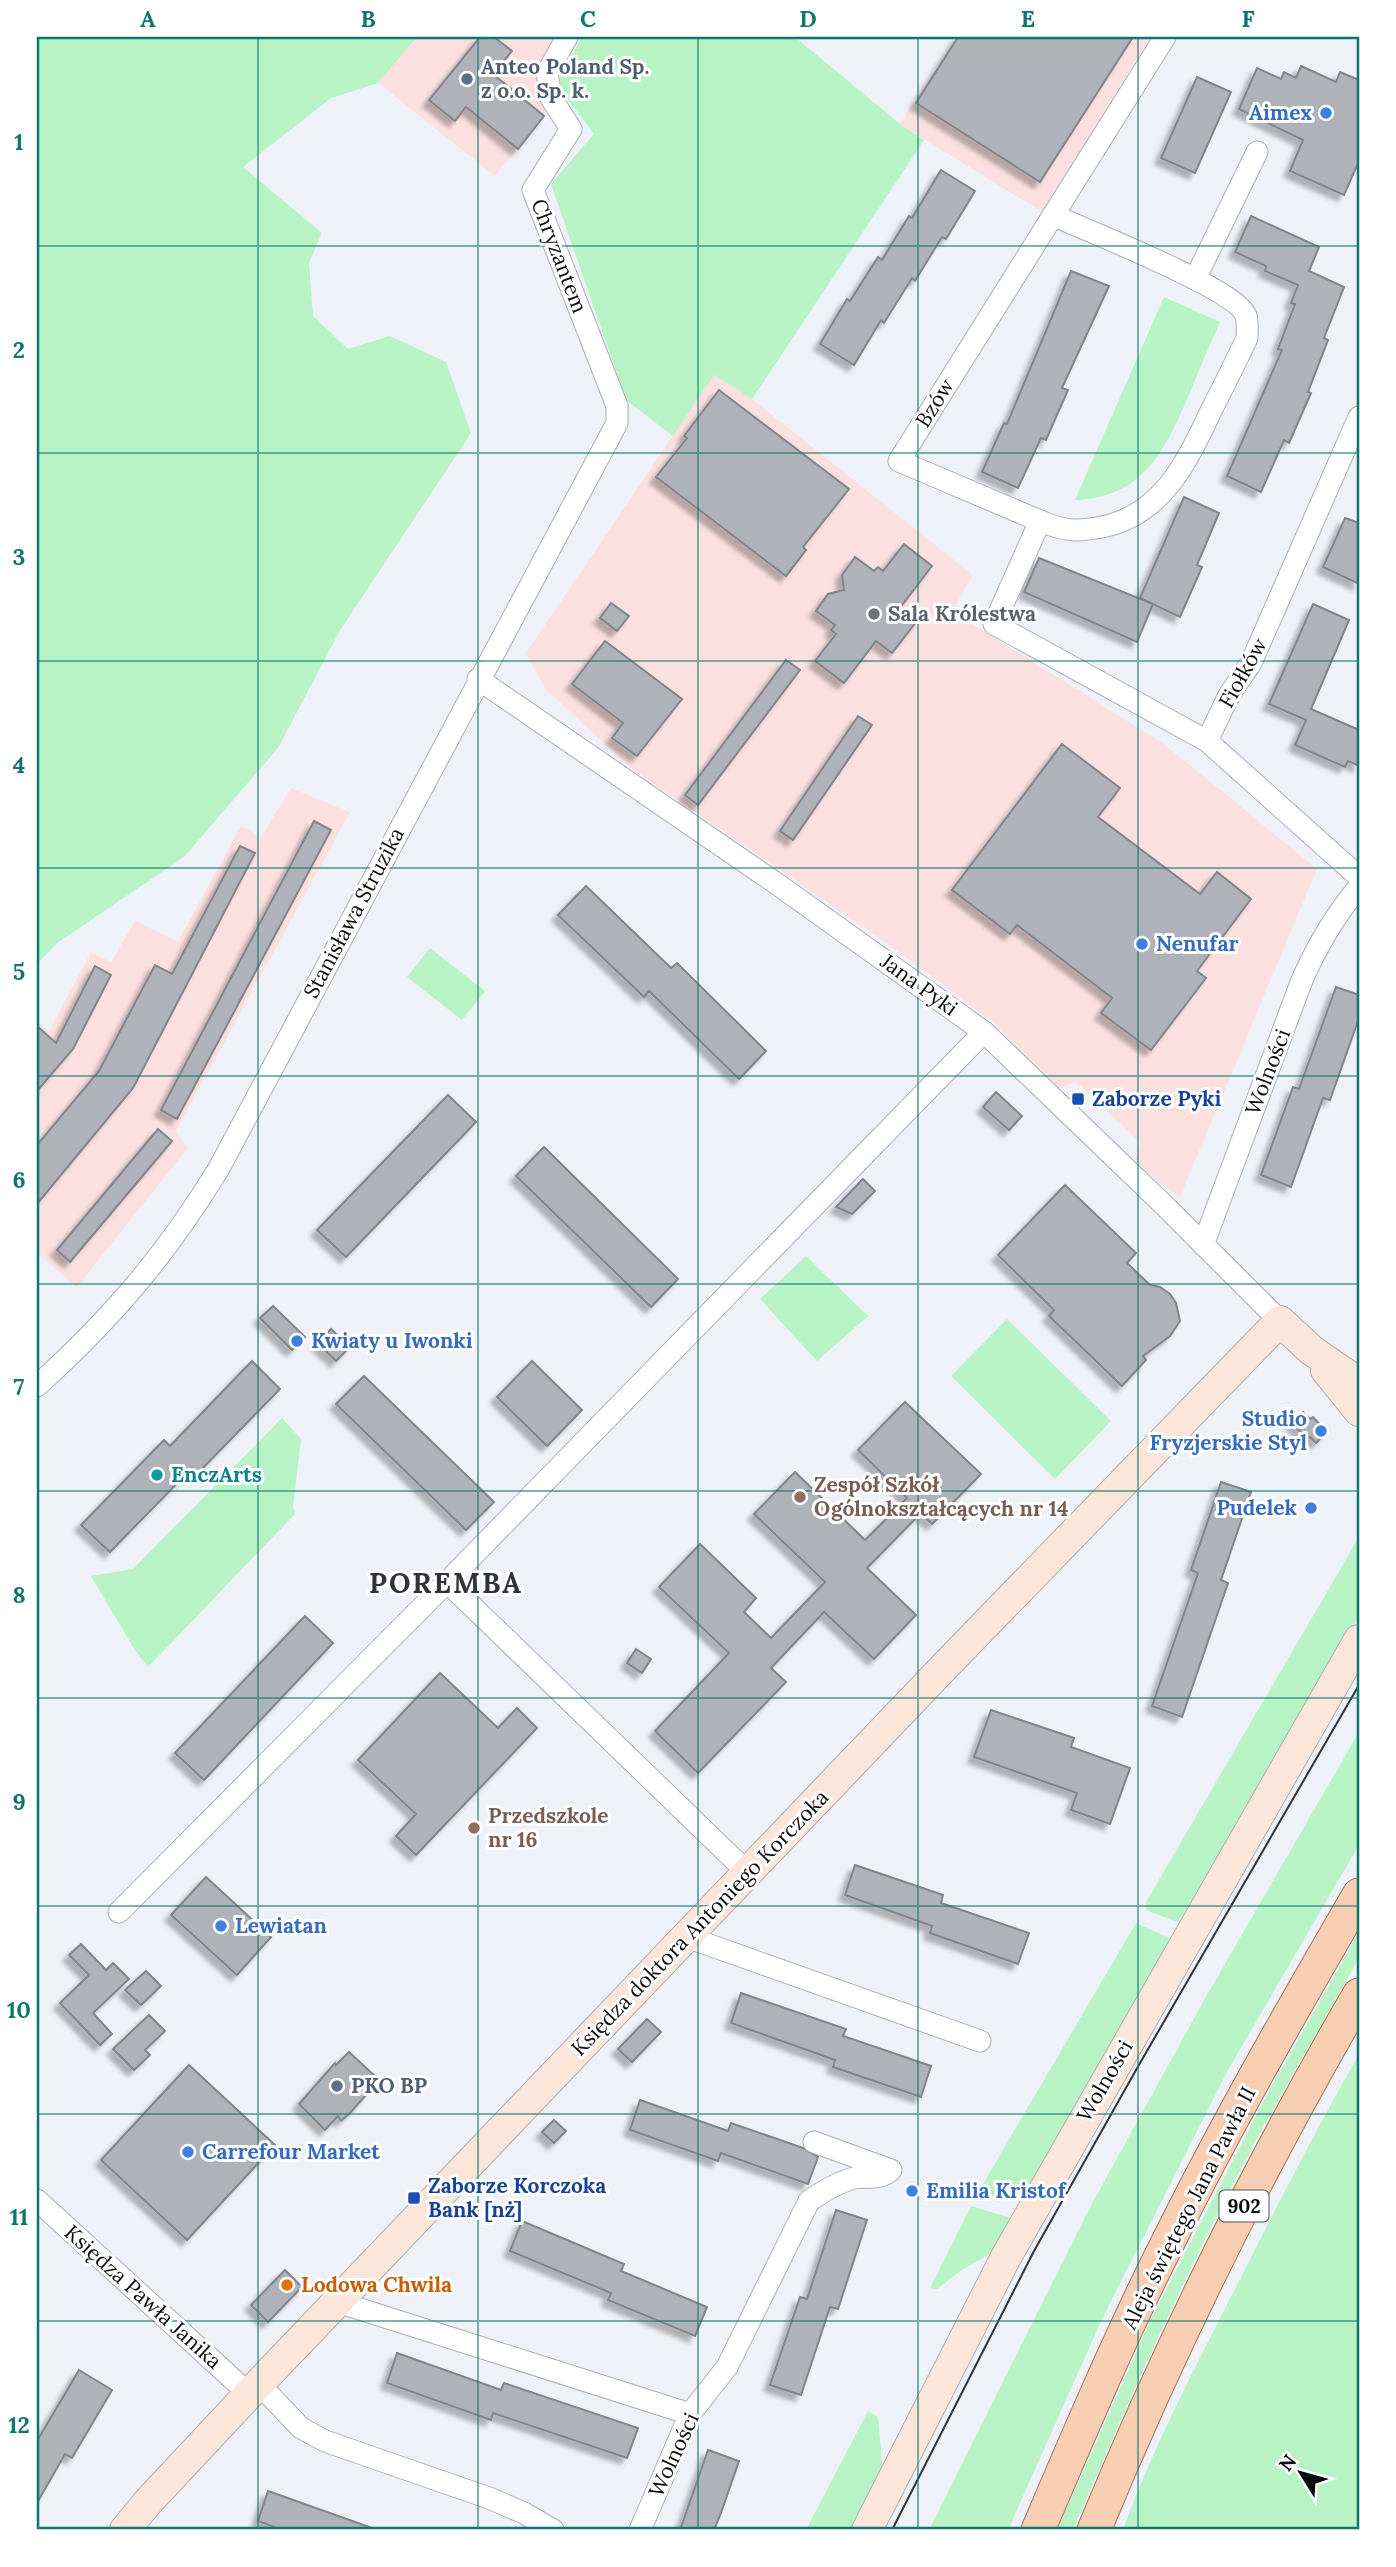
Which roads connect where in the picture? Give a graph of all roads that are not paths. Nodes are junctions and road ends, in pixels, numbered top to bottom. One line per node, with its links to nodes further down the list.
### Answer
1 (567, 37): 6 (street, Chryzantem)
2 (1165, 37): 4 (street, Bzów)
3 (1257, 152): 5 (street)
4 (1053, 215): 5 (street, Bzów); 8 (street, Bzów)
5 (1195, 279): 8 (street, Bzów)
6 (617, 406): 9 (street, Stanisława Struzika)
7 (1359, 417): 10 (street, Fiołków)
8 (1040, 521): 10 (street)
9 (478, 679): 13 (street, Jana Pyki); 18 (street, Stanisława Struzika)
10 (1207, 741): 11 (street)
11 (1359, 877)
12 (1359, 887): 14 (street, Wolności)
13 (984, 1032): 14 (street, Jana Pyki); 20 (street)
14 (1203, 1245): 15 (street, Jana Pyki)
15 (1280, 1321): 16 (street, Jana Pyki); 22 (street, Księdza doktora Antoniego Korczoka)
16 (1311, 1350): 17 (street, Jana Pyki); 19 (street, Jana Pyki)
17 (1359, 1383)
18 (37, 1386)
19 (1359, 1411)
20 (447, 1582): 22 (street); 24 (street)
21 (1359, 1640): 38 (street, Wolności)
22 (748, 1873): 25 (street, Księdza doktora Antoniego Korczoka)
23 (1359, 1895): 33 (main road, Aleja świętego Jana Pawła II / 902)
24 (119, 1912)
25 (687, 1937): 27 (street); 30 (street, Księdza doktora Antoniego Korczoka)
26 (1359, 1995): 34 (main road, 902)
27 (980, 2041)
28 (814, 2142): 32 (street, Wolności)
29 (37, 2200): 31 (street, Księdza Pawła Janika)
30 (338, 2302): 31 (street, Księdza doktora Antoniego Korczoka); 32 (street)
31 (254, 2389): 35 (street, Księdza doktora Antoniego Korczoka); 36 (street, Księdza Pawła Janika)
32 (690, 2414): 37 (street, Wolności)
33 (1084, 2422): 39 (main road); 40 (main road, Aleja świętego Jana Pawła II / 902)
34 (1141, 2423): 41 (main road, 902); 42 (main road)
35 (125, 2530)
36 (553, 2530)
37 (640, 2530)
38 (867, 2530)
39 (1026, 2530)
40 (1038, 2530)
41 (1094, 2530)
42 (1107, 2530)

